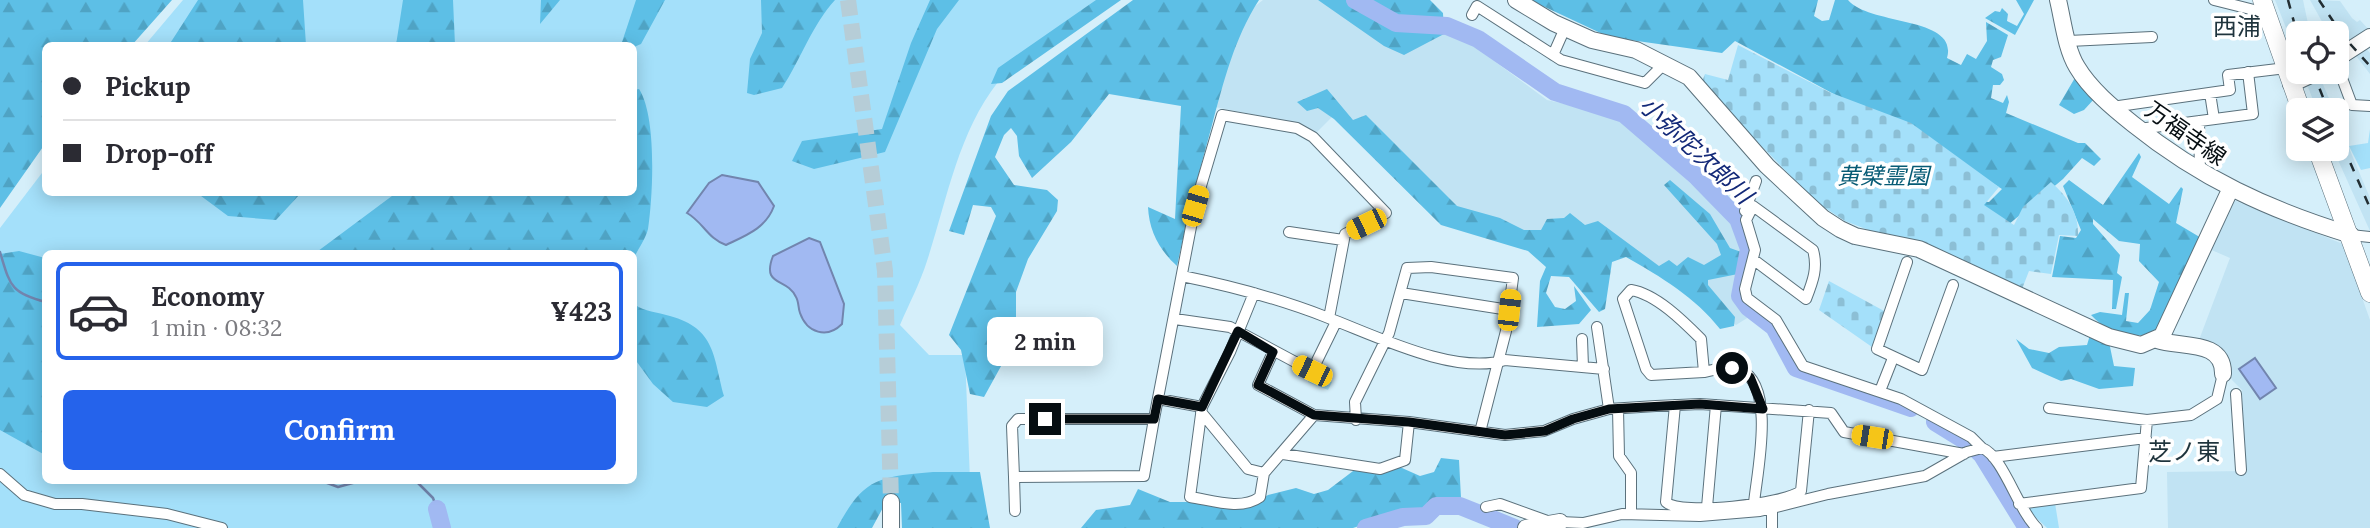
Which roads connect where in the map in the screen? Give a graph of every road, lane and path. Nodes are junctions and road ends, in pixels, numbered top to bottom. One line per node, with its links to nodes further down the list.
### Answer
1 (1517, 0): 6 (street)
2 (2058, 0): 9 (street, 万福寺線)
3 (2214, 0): 4 (street)
4 (2264, 6): 13 (main road)
5 (1472, 15): 11 (street)
6 (1565, 28): 11 (street); 12 (street)
7 (2151, 37): 9 (street)
8 (2370, 37): 10 (street)
9 (2069, 41): 19 (street, 万福寺線)
10 (2349, 52)
11 (1553, 55): 12 (street)
12 (1665, 63): 46 (street)
13 (2286, 68)
14 (2248, 72): 15 (street); 17 (street); 20 (street)
15 (2286, 76)
16 (2344, 84): 18 (street)
17 (2210, 93): 19 (street); 20 (street)
18 (2370, 106)
19 (2112, 107): 22 (street, 万福寺線)
20 (2214, 119): 21 (street)
21 (2199, 121): 22 (street); 24 (street)
22 (2139, 129): 24 (street, 万福寺線)
23 (2322, 161): 29 (main road)
24 (2200, 173): 26 (street, 万福寺線)
25 (1756, 181): 27 (street)
26 (2230, 190): 29 (street, 万福寺線); 46 (street)
27 (1746, 220): 32 (street); 32 (street)
28 (1289, 232): 31 (street)
29 (2351, 235): 30 (street); 38 (main road)
30 (2370, 237)
31 (1343, 240): 34 (street); 41 (street)
32 (1754, 260): 54 (street)
33 (1907, 262): 48 (street)
34 (1182, 276): 36 (street); 40 (street)
35 (1953, 285): 48 (street)
36 (1254, 293): 41 (street); 43 (street)
37 (1401, 293): 39 (street); 39 (street); 45 (street)
38 (2370, 293)
39 (1509, 310): 49 (street)
40 (1175, 319): 43 (street); 56 (street)
41 (1332, 320): 45 (street); 47 (street)
42 (1597, 327): 51 (street)
43 (1238, 331): 47 (street); 61 (street)
44 (1582, 339): 50 (street)
45 (1385, 340): 49 (street); 67 (street)
46 (2157, 340): 53 (street)
47 (1273, 352): 65 (street)
48 (1893, 358): 54 (street)
49 (1498, 362): 50 (street); 70 (street)
50 (1583, 367): 51 (street)
51 (1604, 369): 62 (street)
52 (1704, 372): 52 (street); 63 (street)
53 (2222, 378): 55 (street); 57 (street)
54 (1880, 391): 72 (street)
55 (2236, 394): 57 (street); 75 (street)
56 (1158, 399): 61 (street); 66 (street)
57 (2217, 399): 68 (street)
58 (1675, 405): 59 (street); 62 (street); 83 (street)
59 (1716, 405): 63 (street); 83 (street)
60 (2049, 408): 68 (street)
61 (1201, 409): 76 (street); 76 (street)
62 (1614, 409): 70 (street); 86 (street)
63 (1763, 409): 64 (street); 80 (street)
64 (1809, 410): 72 (street); 80 (street)
65 (1314, 415): 67 (street); 73 (street)
66 (1154, 419): 78 (street); 78 (street)
67 (1356, 420): 69 (street)
68 (2147, 420): 71 (street)
69 (1409, 422): 70 (street); 73 (street)
70 (1480, 432)
71 (2146, 438): 74 (street); 81 (street)
72 (1973, 450): 74 (street); 84 (street)
73 (1283, 454): 76 (street)
74 (1993, 457): 81 (street)
75 (2241, 470)
76 (1265, 473)
77 (0, 474): 91 (street)
78 (1014, 477): 85 (street)
79 (891, 502): 92 (street)
80 (1754, 503): 83 (street)
81 (2019, 504): 96 (street)
82 (1486, 507): 89 (street)
83 (1707, 507)
84 (1772, 509): 88 (street); 95 (street)
85 (1015, 511)
86 (1631, 514): 87 (street); 90 (street)
87 (1661, 515): 88 (street); 93 (street)
88 (1718, 515): 94 (street)
89 (1542, 524): 90 (street)
90 (1601, 524)
91 (222, 528)
92 (891, 528)
93 (1661, 528)
94 (1718, 528)
95 (1772, 528)
96 (2037, 528)

